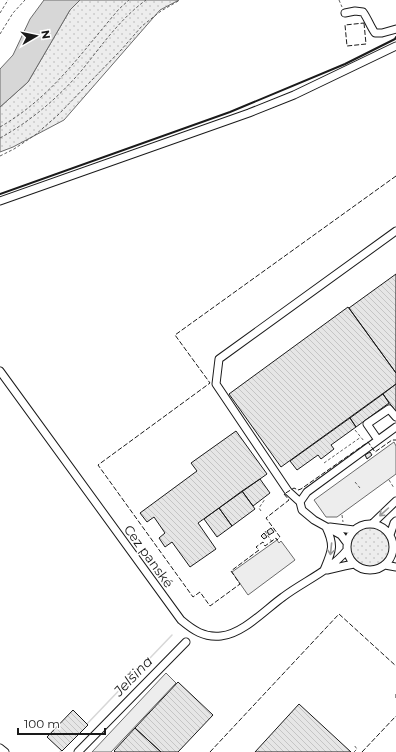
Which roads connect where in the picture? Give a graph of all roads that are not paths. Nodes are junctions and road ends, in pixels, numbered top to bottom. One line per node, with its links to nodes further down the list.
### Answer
1 (345, 14): 2 (street)
2 (396, 29)
3 (396, 46): 4 (street)
4 (0, 202)
5 (396, 232): 11 (street)
6 (0, 371): 22 (street, Cez panské)
7 (396, 417): 9 (street)
8 (396, 427): 9 (street)
9 (378, 440): 11 (street)
10 (396, 501): 13 (street, one-way to 13)
11 (300, 502): 14 (street)
12 (396, 521): 16 (street)
13 (372, 524): 15 (street); 16 (street)
14 (326, 527): 15 (street); 17 (street); 22 (street, one-way to 22)
15 (354, 530): 17 (street, Cez panské)
16 (390, 535): 18 (street)
17 (347, 547): 19 (street); 22 (street, Cez panské)
18 (394, 555): 20 (street)
19 (354, 564): 20 (street); 22 (street, Cez panské)
20 (385, 565): 21 (street)
21 (396, 567)
22 (323, 572)
23 (186, 642): 26 (street)
24 (0, 748): 25 (street)
25 (5, 752)
26 (78, 752)

